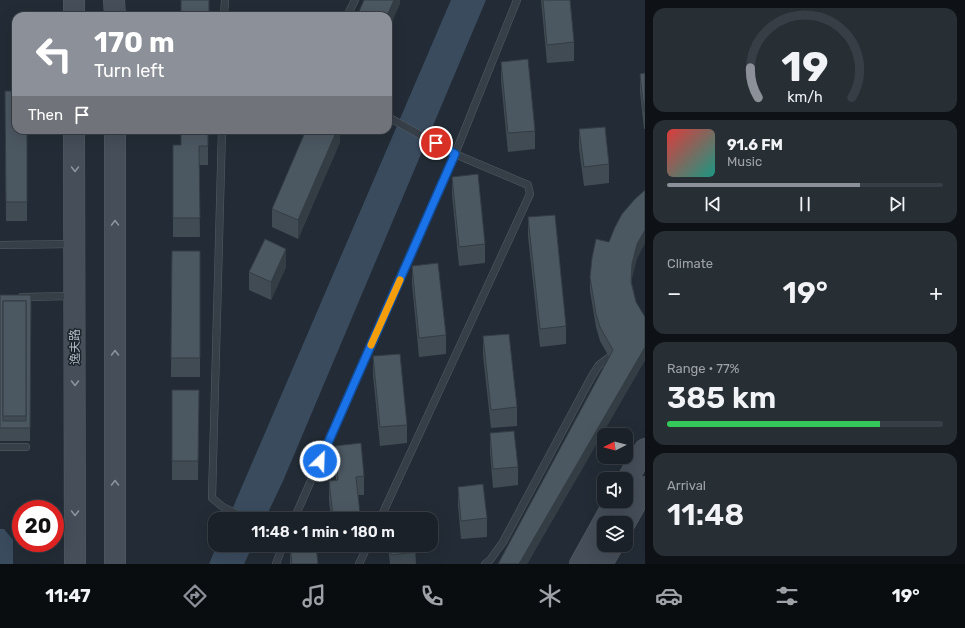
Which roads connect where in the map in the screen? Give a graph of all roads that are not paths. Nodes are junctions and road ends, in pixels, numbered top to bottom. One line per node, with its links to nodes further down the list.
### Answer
1 (74, 0): 6 (main road)
2 (114, 0): 7 (main road)
3 (225, 0): 8 (lane)
4 (355, 0): 9 (lane)
5 (517, 0): 14 (lane)
6 (74, 12)
7 (114, 12)
8 (224, 12)
9 (349, 12)
10 (392, 119): 14 (lane)
11 (74, 134): 15 (main road, 逸夫路, one-way to 15)
12 (115, 134): 34 (main road, one-way to 12)
13 (222, 134): 26 (lane)
14 (455, 154): 27 (lane); 28 (lane)
15 (75, 244): 16 (lane); 17 (main road, 逸夫路)
16 (0, 245)
17 (75, 296): 18 (lane); 33 (main road, 逸夫路, one-way to 33)
18 (15, 297)
19 (622, 348): 37 (lane)
20 (0, 447): 21 (lane)
21 (26, 447)
22 (645, 448): 23 (main road)
23 (632, 472)
24 (645, 487): 29 (main road)
25 (611, 508): 38 (main road)
26 (233, 512)
27 (297, 512)
28 (383, 512)
29 (629, 516)
30 (280, 552): 35 (lane)
31 (365, 552): 36 (lane)
32 (609, 552): 39 (main road)
33 (75, 564)
34 (115, 564)
35 (276, 564)
36 (359, 564)
37 (485, 564)
38 (580, 564)
39 (602, 564)

